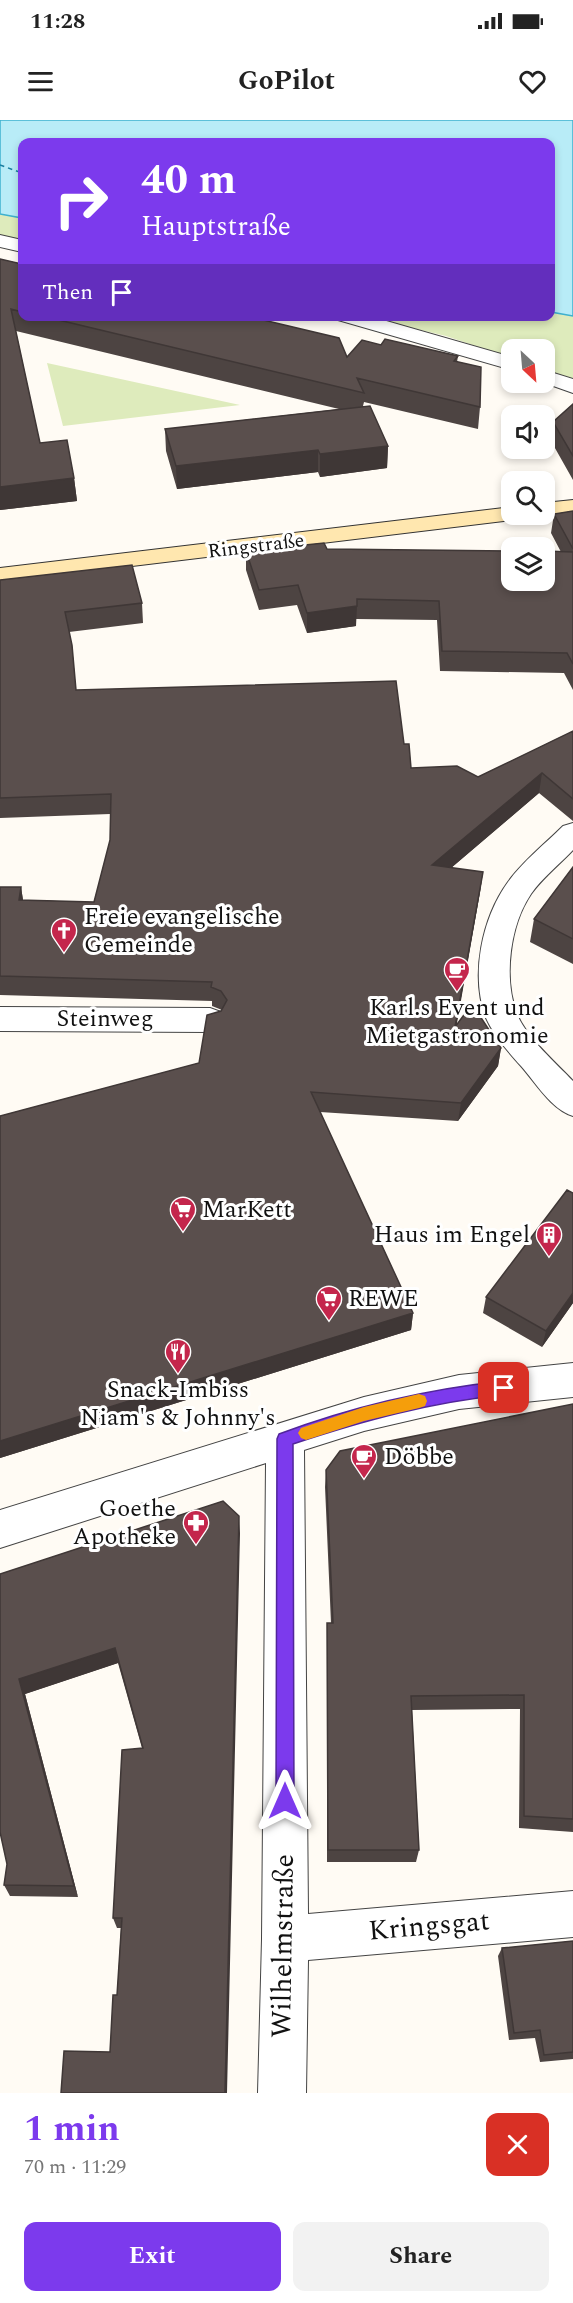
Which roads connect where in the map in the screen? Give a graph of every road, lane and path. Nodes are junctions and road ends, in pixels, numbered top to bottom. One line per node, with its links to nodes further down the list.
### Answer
1 (0, 241): 2 (street)
2 (18, 245)
3 (362, 321): 4 (street)
4 (501, 361)
5 (555, 380): 6 (street)
6 (573, 386)
7 (573, 507): 8 (main road)
8 (555, 509)
9 (501, 515): 10 (main road, Ringstraße)
10 (0, 575)
11 (573, 833): 14 (street)
12 (0, 1019): 13 (street, Steinweg)
13 (210, 1020)
14 (573, 1103)
15 (573, 1380): 16 (street)
16 (285, 1439): 17 (street); 19 (street, Wilhelmstraße)
17 (0, 1529)
18 (573, 1914): 19 (street, Kringsgat)
19 (285, 1939): 20 (street, Wilhelmstraße)
20 (282, 2093)

